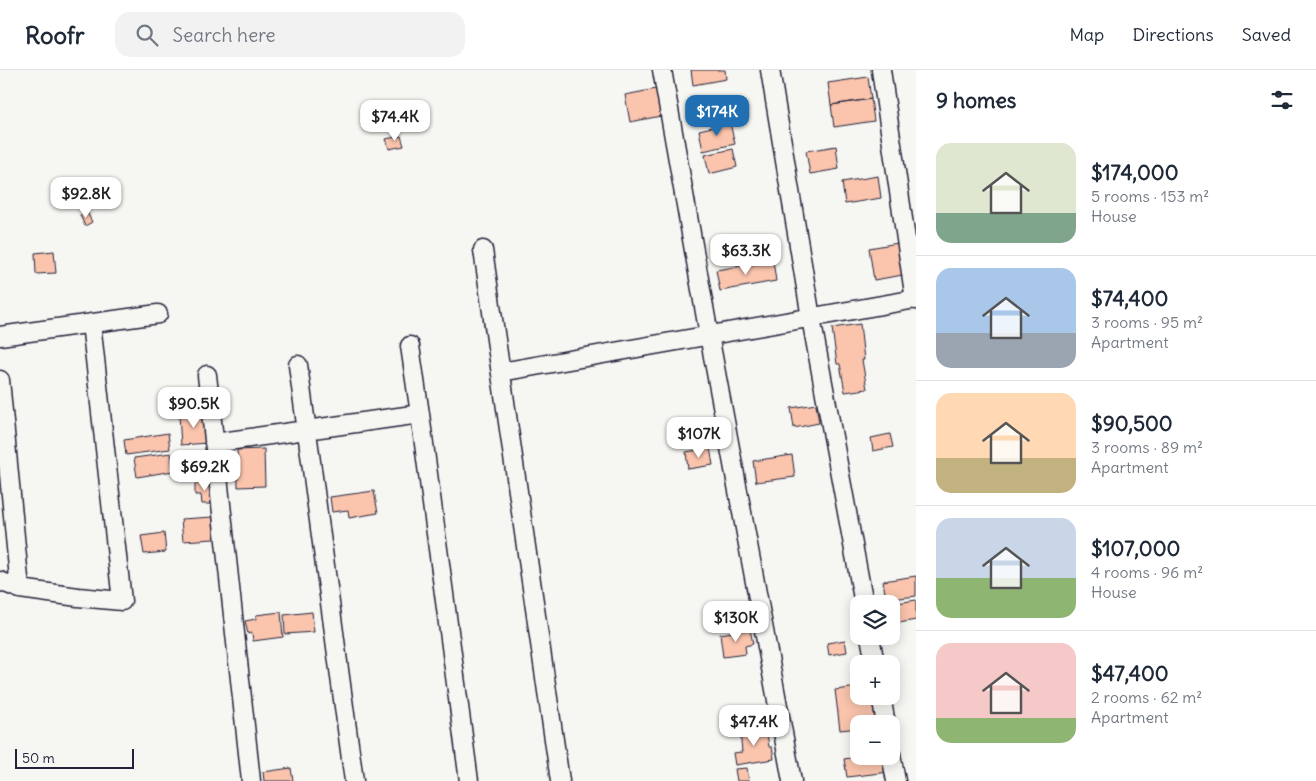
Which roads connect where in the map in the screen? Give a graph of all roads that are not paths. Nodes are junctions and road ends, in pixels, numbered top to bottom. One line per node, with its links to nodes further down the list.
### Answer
1 (662, 70): 9 (street)
2 (770, 70): 7 (street)
3 (881, 70): 5 (street)
4 (483, 250): 13 (street)
5 (916, 299): 7 (street)
6 (158, 314): 8 (street)
7 (811, 318): 9 (street); 21 (street)
8 (91, 323): 10 (street); 20 (street)
9 (708, 335): 13 (street); 27 (street)
10 (0, 336)
11 (410, 346): 16 (street)
12 (298, 365): 17 (street)
13 (501, 372): 26 (street)
14 (207, 375): 18 (street)
15 (0, 380): 20 (street)
16 (420, 414): 17 (street); 25 (street)
17 (306, 430): 18 (street); 24 (street)
18 (214, 443): 23 (street)
19 (0, 581): 20 (street)
20 (20, 589)
21 (862, 595)
22 (893, 765): 28 (street)
23 (251, 781)
24 (354, 781)
25 (469, 781)
26 (560, 781)
27 (792, 781)
28 (896, 781)

